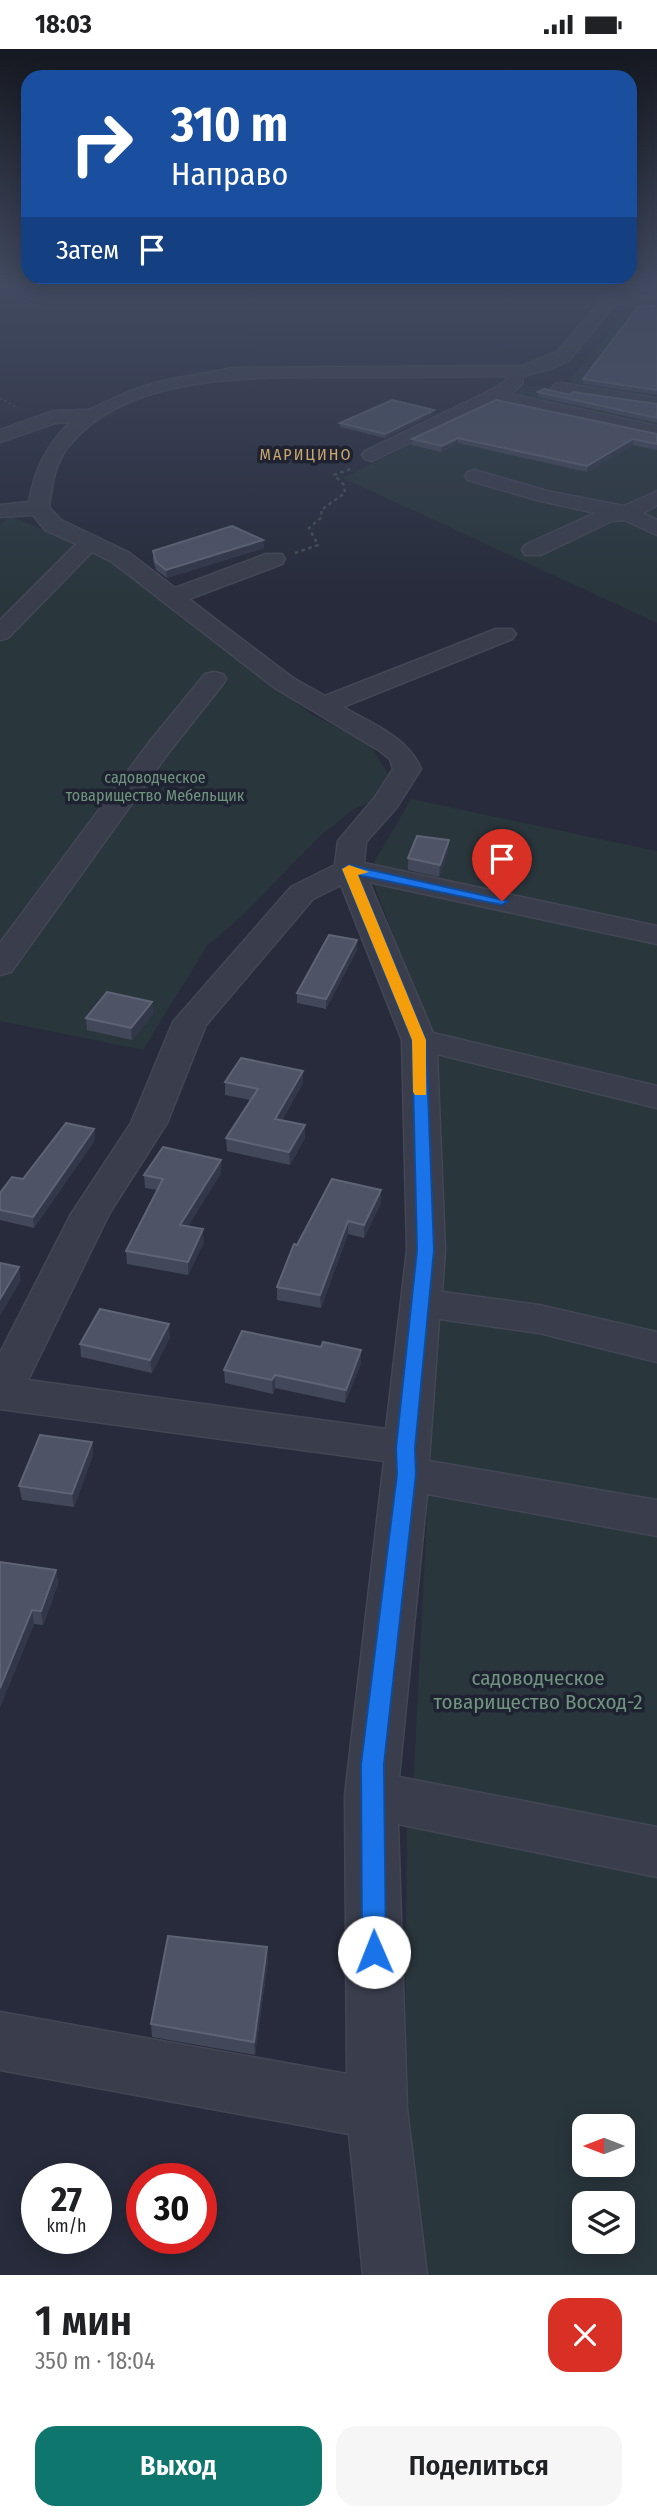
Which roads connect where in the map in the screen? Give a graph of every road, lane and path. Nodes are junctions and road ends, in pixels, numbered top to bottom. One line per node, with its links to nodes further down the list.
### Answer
1 (152, 391): 6 (street)
2 (492, 391): 11 (street)
3 (531, 391): 9 (street)
4 (566, 391): 5 (street)
5 (657, 403)
6 (89, 416): 7 (street); 14 (street)
7 (53, 417): 8 (street); 10 (street)
8 (0, 422)
9 (657, 432)
10 (0, 436)
11 (372, 455): 20 (path)
12 (475, 476): 16 (street)
13 (657, 497): 16 (street)
14 (38, 508): 15 (street); 18 (street)
15 (0, 511)
16 (627, 513): 17 (street); 19 (street)
17 (657, 529)
18 (91, 541): 21 (street); 22 (street)
19 (533, 550)
20 (274, 559): 21 (street)
21 (171, 597): 25 (street)
22 (0, 633)
23 (503, 634): 25 (street)
24 (214, 679): 28 (street)
25 (323, 706): 26 (street)
26 (349, 869): 27 (street); 29 (street); 33 (street)
27 (657, 935)
28 (0, 965)
29 (419, 1040): 30 (street); 31 (street)
30 (657, 1097)
31 (420, 1303): 32 (street); 34 (street)
32 (657, 1347)
33 (4, 1379): 34 (street)
34 (406, 1461): 35 (street); 36 (street)
35 (657, 1518)
36 (371, 1795): 37 (street); 39 (street)
37 (657, 1851)
38 (0, 2041): 39 (street)
39 (377, 2109): 40 (street)
40 (395, 2275)

